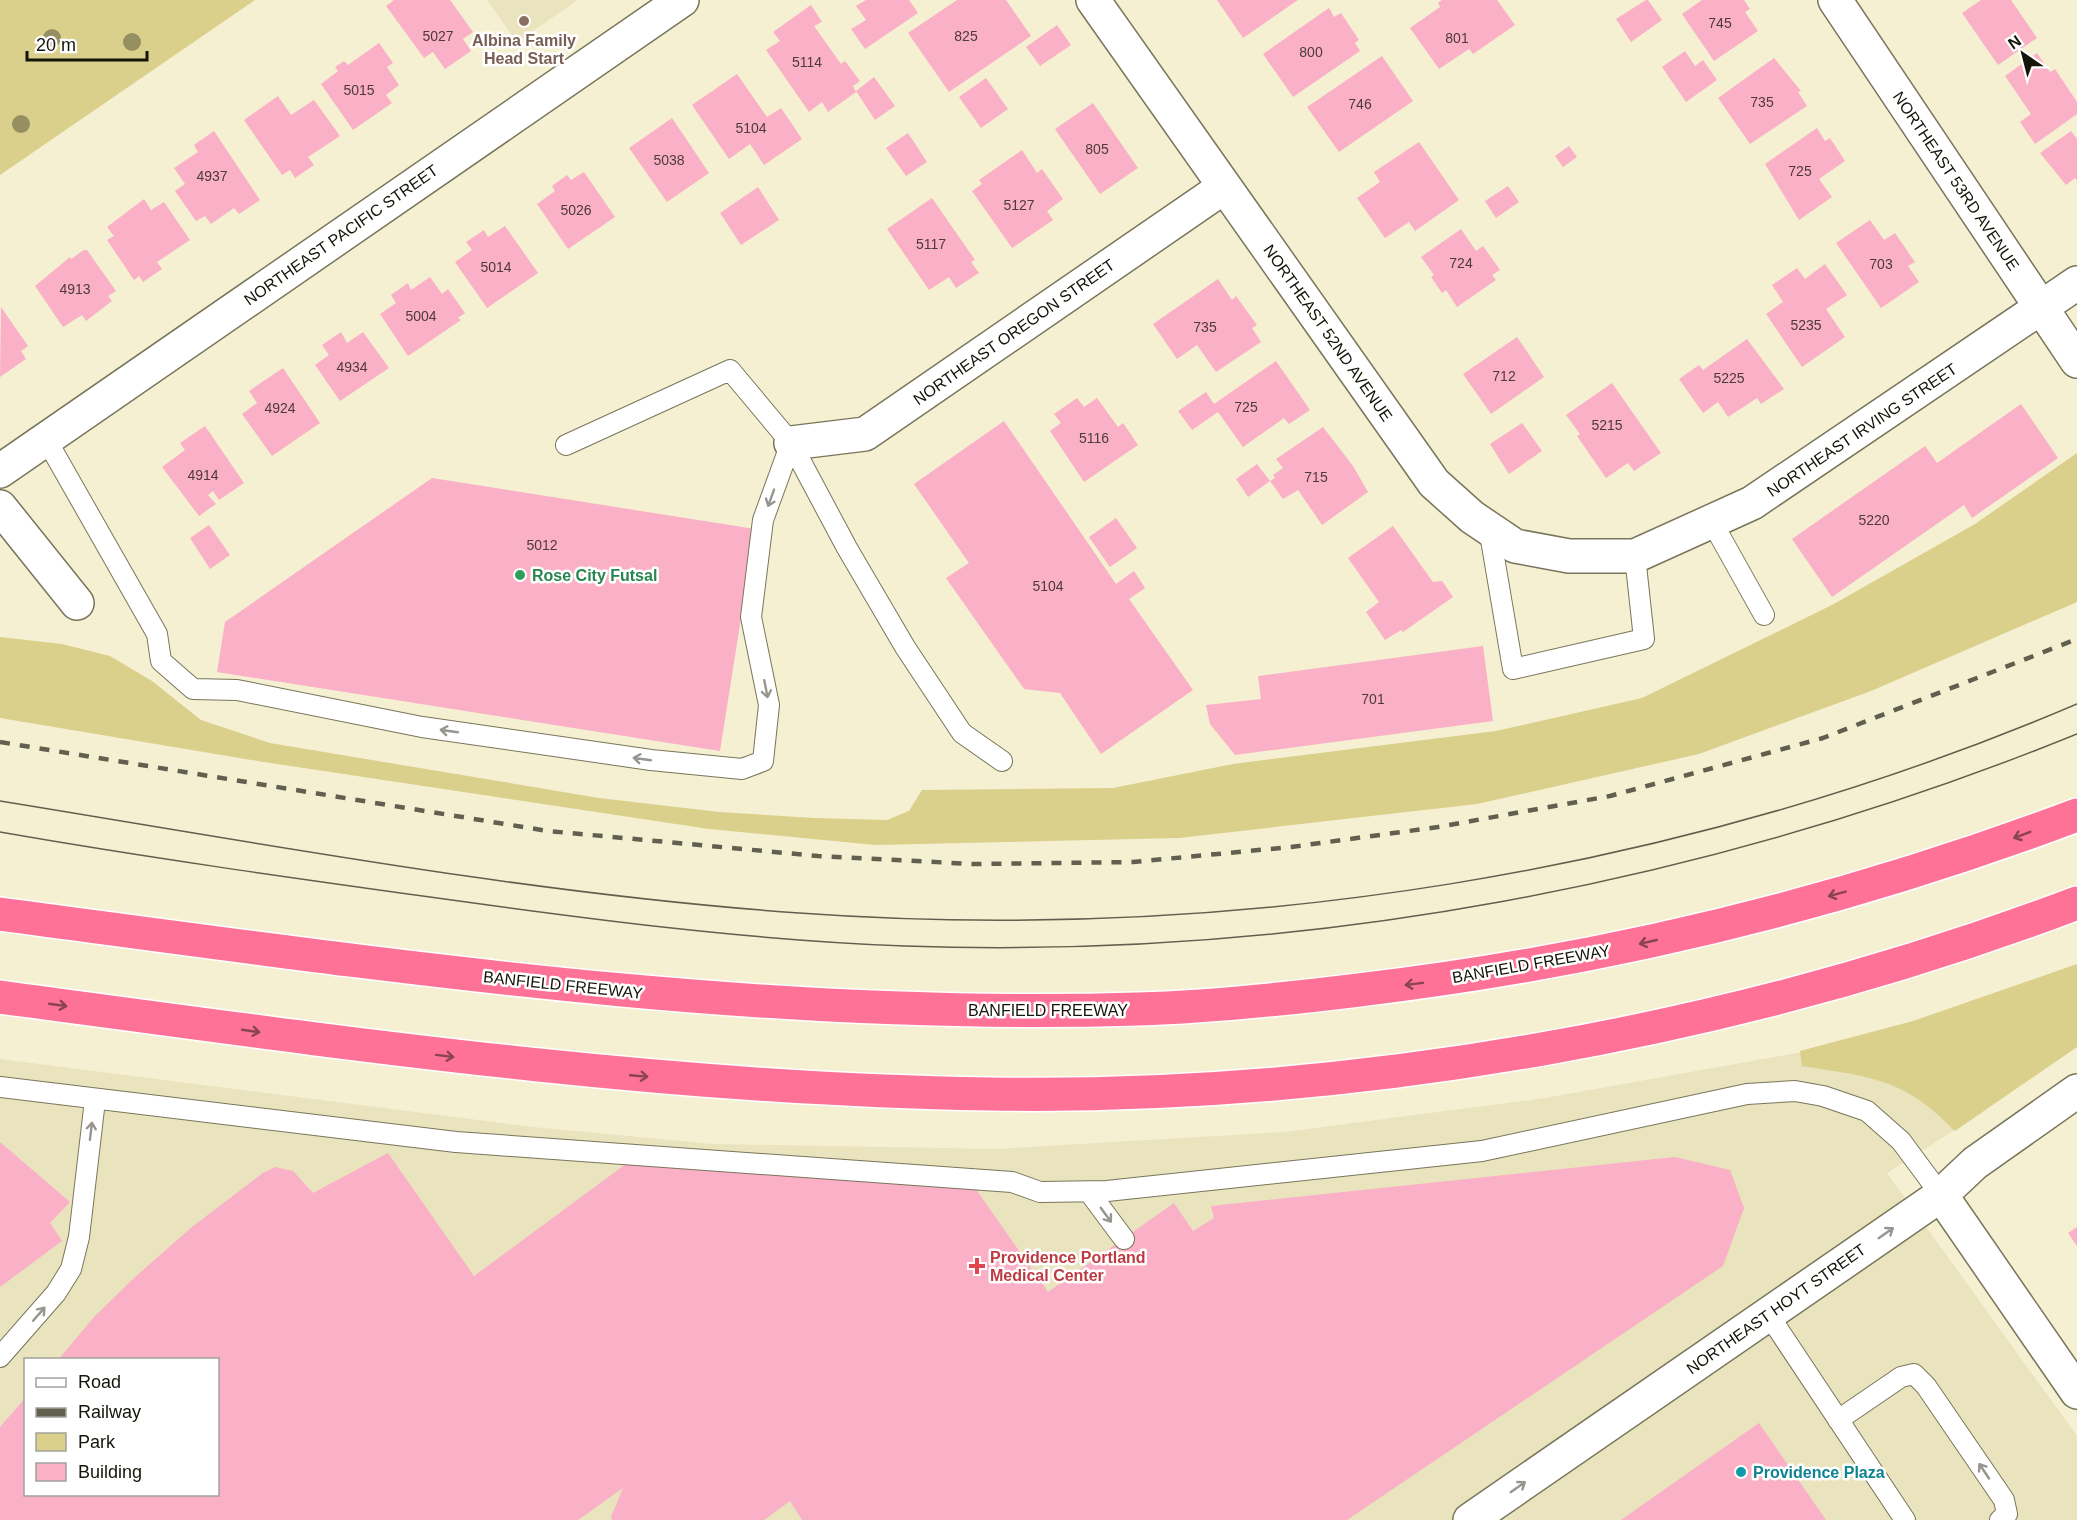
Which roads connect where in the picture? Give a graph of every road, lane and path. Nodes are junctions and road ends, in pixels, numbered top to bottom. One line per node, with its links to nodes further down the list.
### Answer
1 (682, 0): 8 (street, NORTHEAST PACIFIC STREET)
2 (1093, 0): 4 (street, NORTHEAST 52ND AVENUE)
3 (1835, 0): 6 (street, NORTHEAST 53RD AVENUE)
4 (1224, 187): 9 (street, NORTHEAST OREGON STREET); 14 (street, NORTHEAST 52ND AVENUE)
5 (2077, 283): 6 (street, NORTHEAST IRVING STREET)
6 (2042, 309): 7 (street, NORTHEAST 53RD AVENUE); 13 (street, NORTHEAST IRVING STREET)
7 (2077, 361)
8 (46, 439): 9 (lane, one-way to 8); 11 (street, NORTHEAST PACIFIC STREET)
9 (791, 443): 10 (lane); 18 (lane)
10 (566, 445)
11 (0, 471)
12 (0, 507): 16 (street)
13 (1712, 522): 15 (street, NORTHEAST IRVING STREET); 17 (lane)
14 (1489, 528): 15 (street, NORTHEAST 52ND AVENUE); 15 (lane)
15 (1635, 556)
16 (77, 603)
17 (1764, 615)
18 (1002, 761)
19 (2077, 814): 21 (highway, BANFIELD FREEWAY, one-way to 21)
20 (2077, 903): 22 (highway, one-way to 20)
21 (0, 914)
22 (0, 997)
23 (0, 1087): 25 (lane)
24 (2077, 1091): 27 (street, NORTHEAST HOYT STREET)
25 (95, 1100): 26 (lane); 30 (lane, one-way to 25)
26 (1089, 1192): 27 (lane); 28 (lane, one-way to 28)
27 (1941, 1195): 29 (street, NORTHEAST HOYT STREET, one-way to 27); 31 (street)
28 (1124, 1239)
29 (1768, 1314): 32 (lane); 33 (street, NORTHEAST HOYT STREET, one-way to 29)
30 (0, 1357)
31 (2077, 1392)
32 (1838, 1420): 34 (lane); 35 (lane, one-way to 32)
33 (1470, 1520)
34 (1905, 1520)
35 (2000, 1520)

